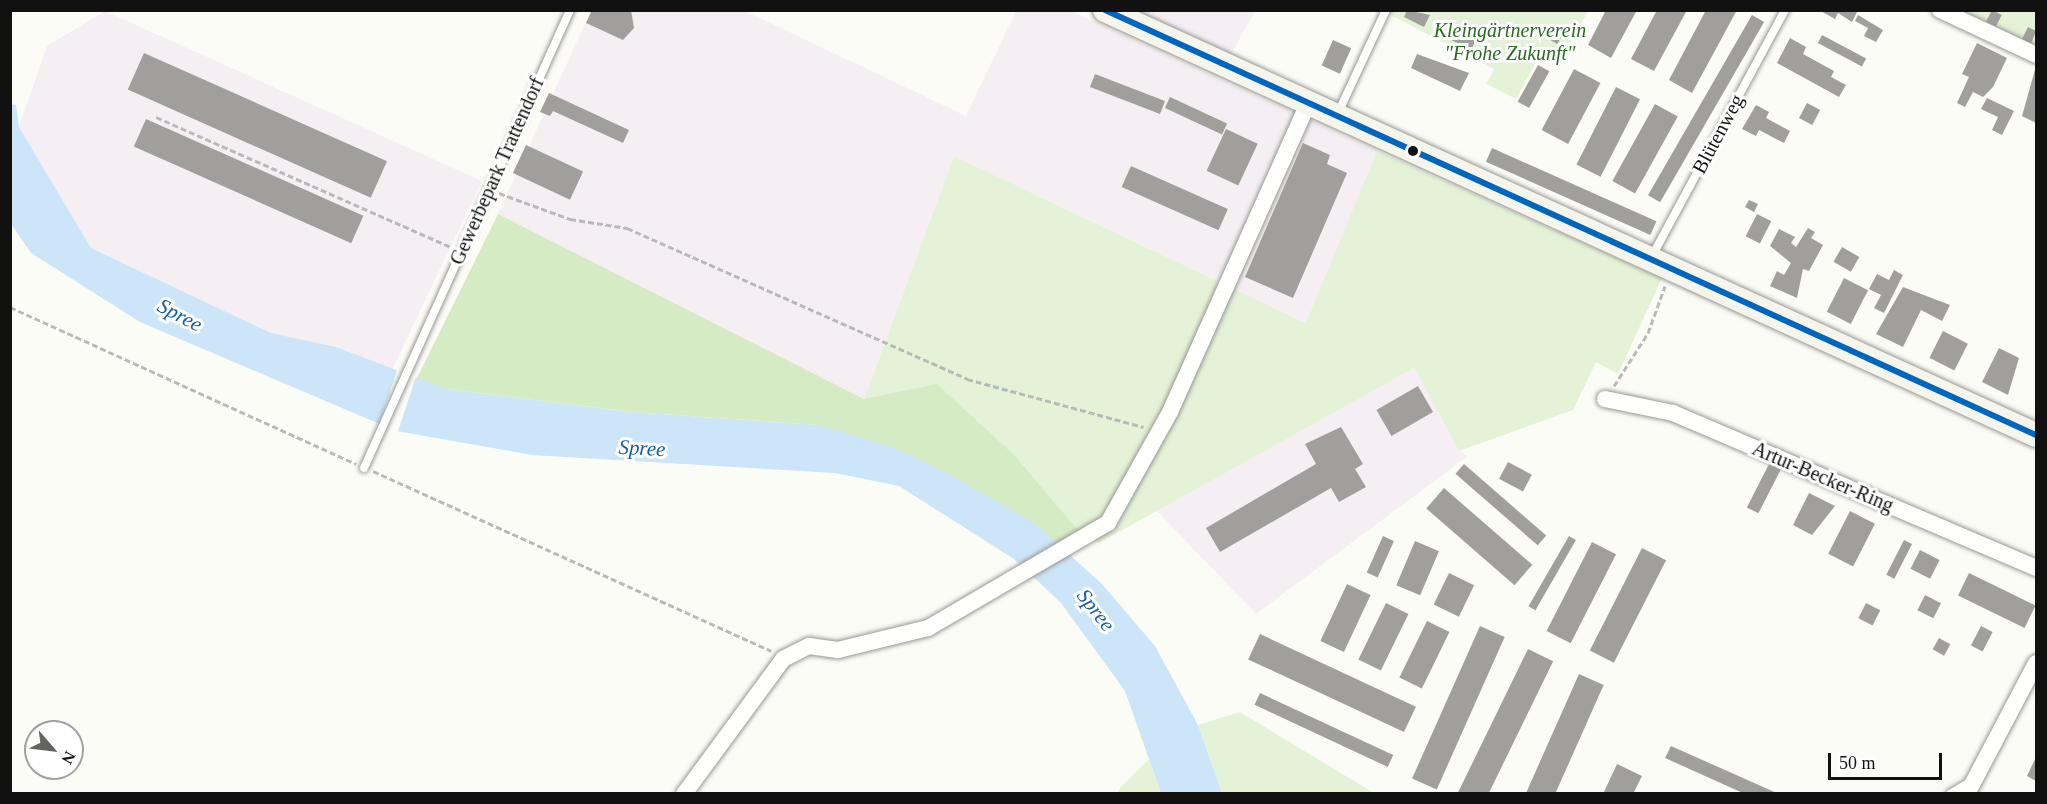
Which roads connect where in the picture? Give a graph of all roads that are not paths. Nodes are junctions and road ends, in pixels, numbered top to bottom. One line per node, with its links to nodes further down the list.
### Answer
1 (570, 10): 12 (lane, Gewerbepark Trattendorf)
2 (1105, 10): 7 (main road)
3 (1386, 10): 8 (lane)
4 (1785, 10): 9 (lane, Blütenweg)
5 (1940, 10): 6 (street)
6 (2037, 55)
7 (1308, 103): 8 (main road); 16 (street)
8 (1337, 116): 9 (main road)
9 (1661, 263): 11 (main road)
10 (1605, 399): 13 (street, Artur-Becker-Ring)
11 (2037, 435)
12 (364, 468)
13 (2037, 568)
14 (2037, 663): 15 (street)
15 (1968, 788): 17 (lane)
16 (684, 794)
17 (1950, 794)

